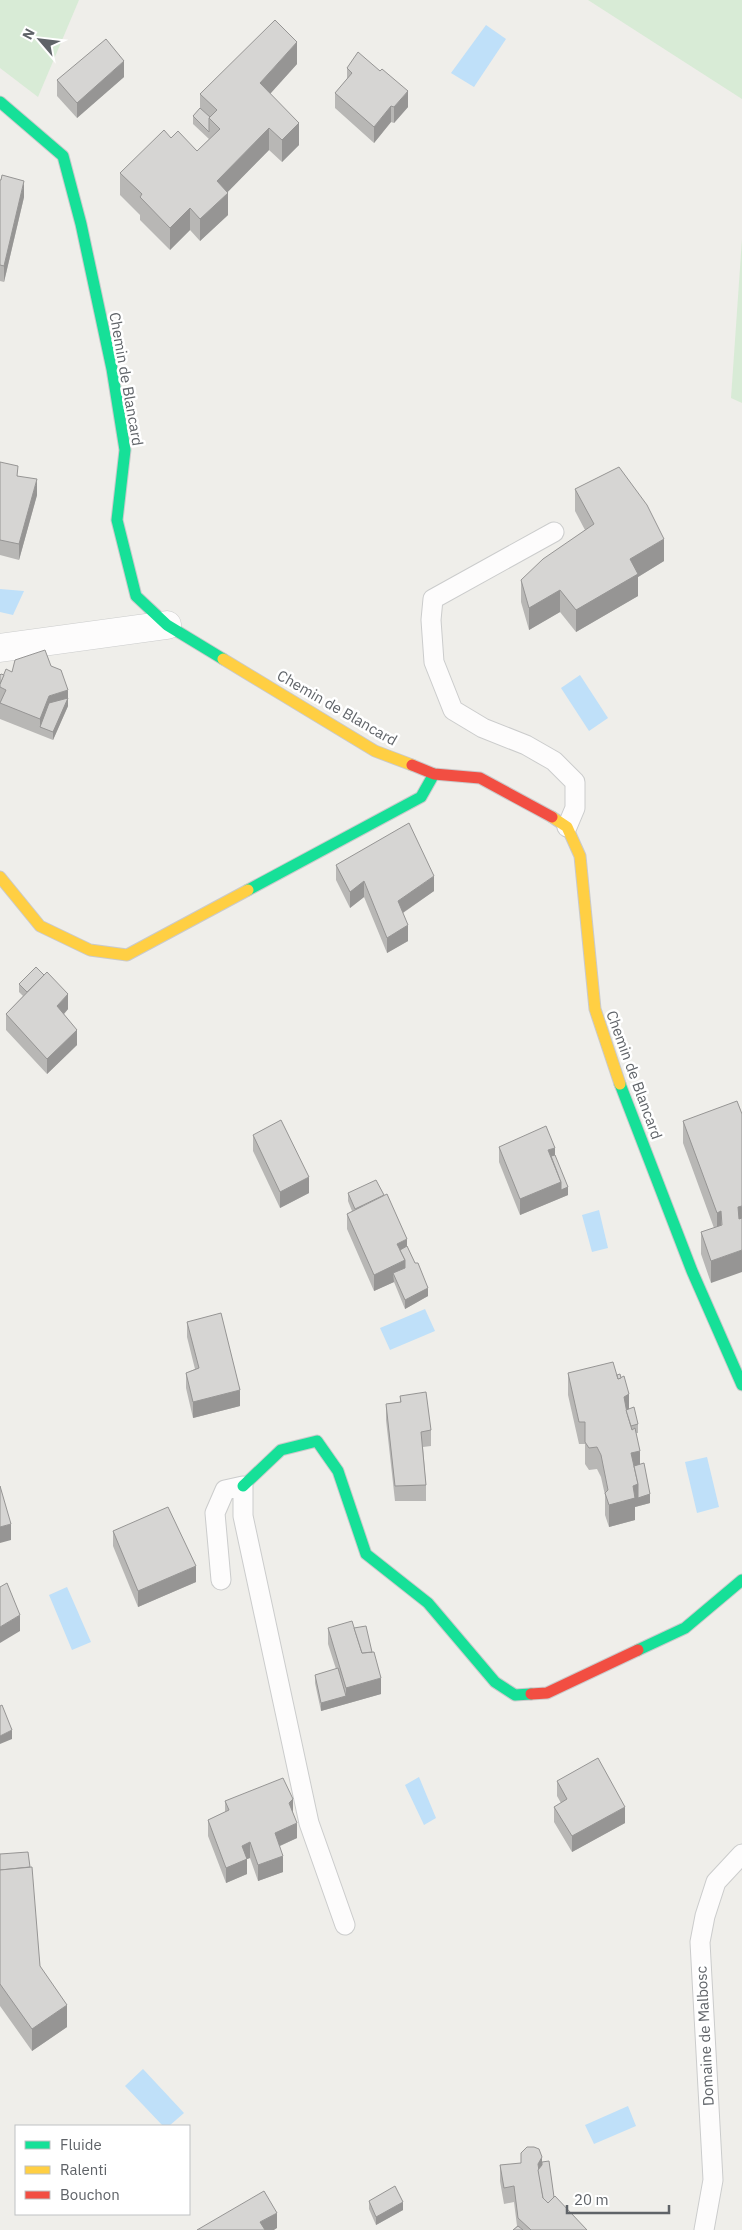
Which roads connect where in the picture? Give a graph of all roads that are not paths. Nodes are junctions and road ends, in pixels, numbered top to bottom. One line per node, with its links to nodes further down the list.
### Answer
1 (0, 102): 3 (street, Chemin de Blancard)
2 (554, 532): 6 (lane)
3 (167, 625): 4 (street); 5 (street, Chemin de Blancard)
4 (0, 648)
5 (434, 774): 6 (street, Chemin de Blancard); 7 (street)
6 (566, 827): 8 (street, Chemin de Blancard)
7 (0, 877)
8 (742, 1385)
9 (244, 1486): 10 (lane); 11 (street); 13 (lane)
10 (221, 1580)
11 (742, 1580)
12 (742, 1854): 14 (lane, Domaine de Malbosc)
13 (345, 1925)
14 (704, 2230)

